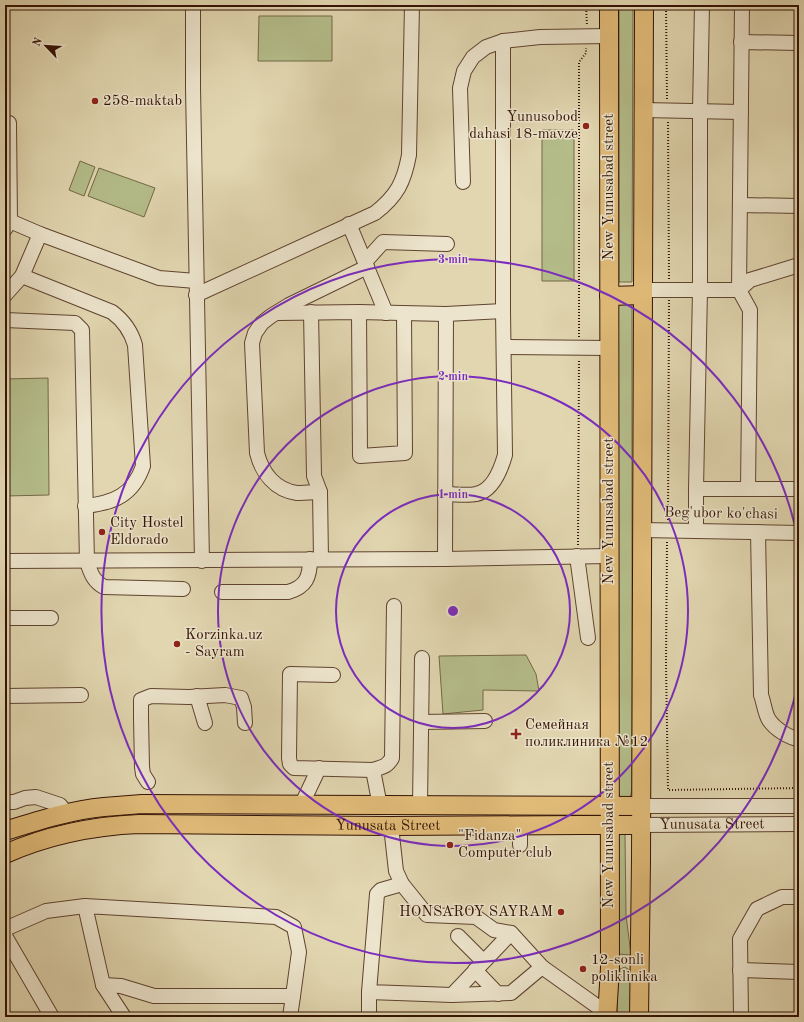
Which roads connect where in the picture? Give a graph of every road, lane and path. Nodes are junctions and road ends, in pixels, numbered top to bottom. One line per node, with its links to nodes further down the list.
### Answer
1 (193, 5): 29 (street)
2 (412, 5): 23 (street)
3 (586, 5): 9 (path)
4 (609, 5): 10 (main road, New Yunusabad street)
5 (644, 5): 14 (main road, New Yunusabad street)
6 (666, 5): 15 (path)
7 (702, 5): 16 (street)
8 (742, 5): 12 (street)
9 (587, 36): 10 (street); 11 (street); 46 (path)
10 (609, 36): 36 (main road, New Yunusabad street)
11 (503, 41): 19 (street); 37 (street)
12 (741, 42): 13 (street); 17 (street)
13 (799, 43)
14 (643, 110): 15 (street); 33 (main road, New Yunusabad street)
15 (668, 110): 16 (street); 30 (path)
16 (700, 111): 17 (street); 31 (street)
17 (741, 112): 20 (street)
18 (9, 122): 22 (street)
19 (463, 182)
20 (740, 205): 21 (street); 32 (street)
21 (799, 206)
22 (7, 223): 24 (street)
23 (349, 224): 26 (street); 35 (street)
24 (40, 234): 28 (street); 29 (street)
25 (447, 244): 26 (street)
26 (366, 264): 38 (street); 41 (street)
27 (799, 265): 32 (street)
28 (22, 276): 34 (street); 53 (street)
29 (196, 281): 35 (street)
30 (670, 290): 31 (street); 33 (street); 55 (path)
31 (700, 290): 32 (street); 50 (street)
32 (739, 290): 48 (street)
33 (643, 293): 36 (main road); 54 (main road, New Yunusabad street)
34 (5, 295)
35 (196, 295): 63 (street)
36 (609, 296): 47 (main road, New Yunusabad street)
37 (503, 311): 43 (street); 45 (street)
38 (278, 312): 39 (street); 51 (street)
39 (311, 312): 40 (street); 51 (street)
40 (359, 312): 41 (street); 42 (street)
41 (386, 313): 42 (street)
42 (404, 314): 43 (street)
43 (446, 314): 52 (street)
44 (5, 320): 53 (street)
45 (504, 347): 46 (street); 52 (street)
46 (579, 348): 47 (street); 59 (path)
47 (609, 348): 60 (main road, New Yunusabad street)
48 (748, 489): 49 (street); 50 (street)
49 (799, 489)
50 (696, 490): 56 (street)
51 (320, 492): 61 (street)
52 (445, 494): 62 (street)
53 (85, 506): 65 (street)
54 (642, 530): 55 (street, Beg'ubor ko'chasi); 91 (main road, New Yunusabad street)
55 (668, 530): 56 (street, Beg'ubor ko'chasi); 85 (path)
56 (696, 530): 57 (street, Beg'ubor ko'chasi)
57 (758, 532): 58 (street, Beg'ubor ko'chasi); 81 (street)
58 (799, 533)
59 (578, 556): 60 (street); 62 (street); 71 (street)
60 (609, 556): 90 (main road, New Yunusabad street)
61 (315, 559): 62 (street); 63 (street); 67 (street)
62 (445, 559)
63 (202, 561): 65 (street)
64 (5, 562): 65 (street)
65 (87, 562): 66 (street)
66 (183, 590)
67 (222, 592)
68 (394, 606): 83 (street)
69 (5, 618): 70 (street)
70 (51, 618)
71 (588, 638)
72 (422, 658): 78 (street)
73 (333, 675): 82 (street)
74 (81, 694): 75 (street)
75 (5, 696)
76 (197, 696): 79 (street); 80 (street); 84 (street)
77 (484, 721): 78 (street)
78 (421, 722): 89 (street)
79 (205, 723)
80 (245, 723)
81 (799, 738)
82 (319, 768): 83 (street); 87 (street)
83 (373, 770): 88 (street)
84 (148, 782)
85 (799, 788)
86 (5, 802): 93 (street)
87 (301, 806): 88 (main road, Yunusata Street); 93 (main road, Yunusata Street)
88 (380, 806): 89 (main road, Yunusata Street)
89 (420, 806): 90 (main road, Yunusata Street)
90 (610, 806): 91 (main road, Yunusata Street); 96 (main road, New Yunusabad street)
91 (641, 806): 92 (street, Yunusata Street); 97 (main road, New Yunusabad street)
92 (799, 806)
93 (67, 814): 99 (main road, Yunusata Street)
94 (799, 824): 97 (street, Yunusata Street)
95 (520, 825): 96 (main road, Yunusata Street); 98 (main road, Yunusata Street); 100 (street)
96 (610, 825): 97 (main road, Yunusata Street); 111 (main road, New Yunusabad street)
97 (641, 825): 112 (main road, New Yunusabad street)
98 (391, 826): 101 (main road, Yunusata Street); 102 (street)
99 (5, 831)
100 (520, 845)
101 (5, 854)
102 (402, 884): 106 (street); 116 (street)
103 (799, 897): 113 (street)
104 (85, 906): 105 (street); 115 (street); 119 (street)
105 (5, 929)
106 (511, 933): 109 (street); 110 (street)
107 (5, 936): 121 (street)
108 (458, 936): 109 (street)
109 (479, 966): 117 (street); 118 (street)
110 (542, 967): 117 (street); 120 (street)
111 (610, 968): 112 (main road); 120 (main road, New Yunusabad street)
112 (640, 969): 125 (main road, New Yunusabad street)
113 (740, 970): 114 (street); 126 (street)
114 (799, 972)
115 (103, 985): 119 (street); 122 (street)
116 (370, 992): 118 (street); 124 (street)
117 (498, 994): 118 (street)
118 (452, 995)
119 (293, 996): 123 (street)
120 (608, 1016)
121 (52, 1017)
122 (124, 1017)
123 (290, 1017)
124 (369, 1017)
125 (638, 1017)
126 (741, 1017)

